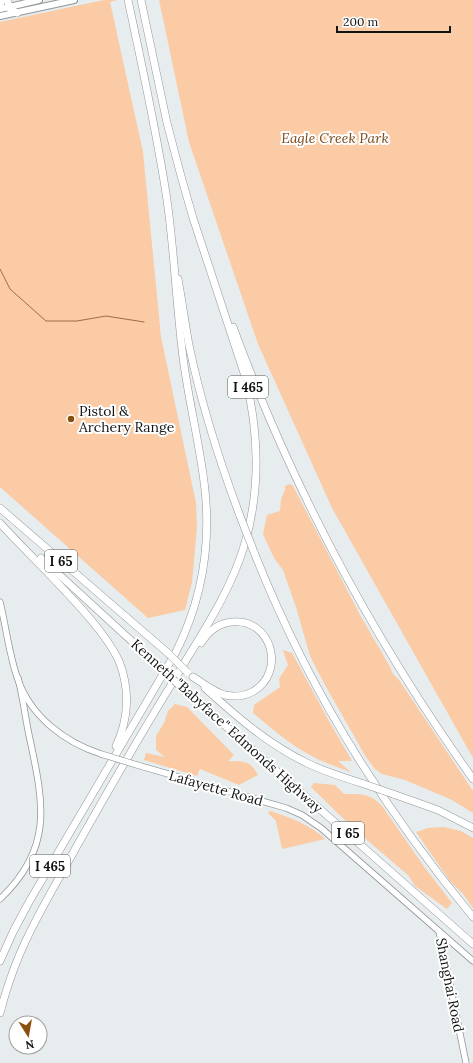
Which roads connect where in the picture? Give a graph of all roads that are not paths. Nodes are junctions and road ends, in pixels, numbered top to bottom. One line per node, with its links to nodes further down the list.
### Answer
1 (2, 0): 7 (highway)
2 (39, 0): 6 (main road)
3 (74, 0): 9 (main road)
4 (128, 0): 11 (highway, I 465)
5 (141, 0): 12 (highway, I 465)
6 (8, 3): 8 (main road); 9 (highway)
7 (0, 5)
8 (0, 9)
9 (17, 13): 10 (main road)
10 (0, 16)
11 (170, 221): 21 (highway, I 465); 25 (highway, bridge)
12 (225, 313): 20 (highway, I 465); 22 (highway)
13 (0, 508): 17 (highway, Kenneth "Babyface" Edmonds Highway / I 65, bridge)
14 (0, 523): 21 (highway); 27 (highway, Kenneth "Babyface" Edmonds Highway / I 65, bridge)
15 (0, 602): 16 (main road, Lafayette Road)
16 (14, 662): 18 (main road, Lafayette Road); 19 (main road)
17 (193, 677): 20 (highway); 23 (highway, Kenneth "Babyface" Edmonds Highway / I 65, bridge)
18 (18, 678): 19 (main road); 26 (main road, Lafayette Road, bridge)
19 (26, 721): 24 (main road)
20 (129, 757): 30 (highway, I 465)
21 (104, 774): 28 (highway, I 465)
22 (473, 779)
23 (473, 828)
24 (0, 899)
25 (473, 917)
26 (439, 931): 29 (main road, Lafayette Road); 31 (main road, Shanghai Road)
27 (473, 944)
28 (0, 961)
29 (473, 961)
30 (0, 1013)
31 (466, 1063)

